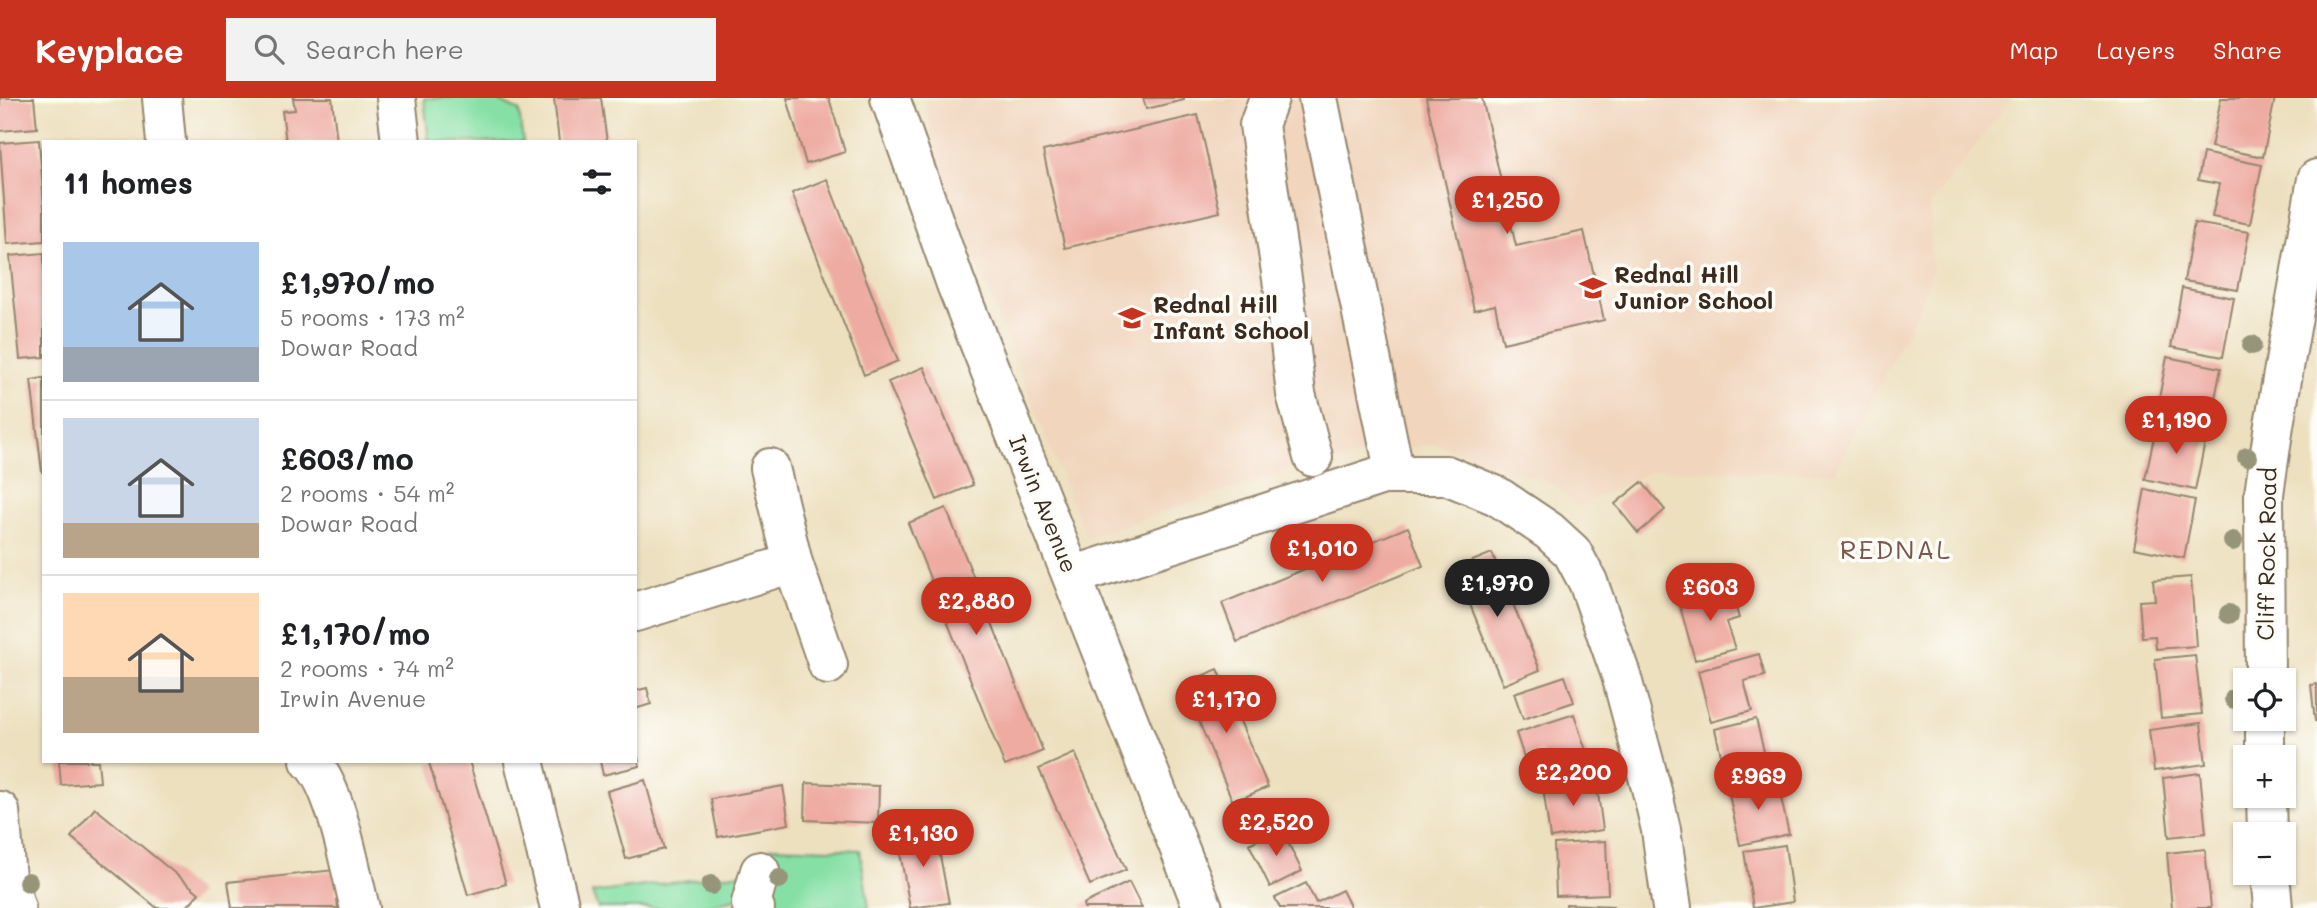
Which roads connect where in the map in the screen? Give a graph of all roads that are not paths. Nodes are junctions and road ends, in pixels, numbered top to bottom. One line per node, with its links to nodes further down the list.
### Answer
1 (162, 98): 6 (street)
2 (396, 98): 7 (street)
3 (890, 98): 13 (street, Irwin Avenue)
4 (1269, 98): 9 (street)
5 (1318, 98): 11 (street)
6 (166, 140)
7 (401, 140)
8 (2317, 179): 16 (street, Cliff Rock Road)
9 (1313, 457)
10 (770, 468): 12 (street)
11 (1395, 475): 13 (street); 25 (street)
12 (793, 563): 14 (street); 15 (street)
13 (1072, 576): 24 (street, Irwin Avenue)
14 (637, 611)
15 (828, 665)
16 (2265, 668)
17 (312, 763): 22 (street)
18 (524, 763): 23 (street)
19 (0, 811): 21 (street)
20 (2271, 885): 26 (street)
21 (16, 908)
22 (360, 908)
23 (560, 908)
24 (1203, 908)
25 (1672, 908)
26 (2273, 908)

